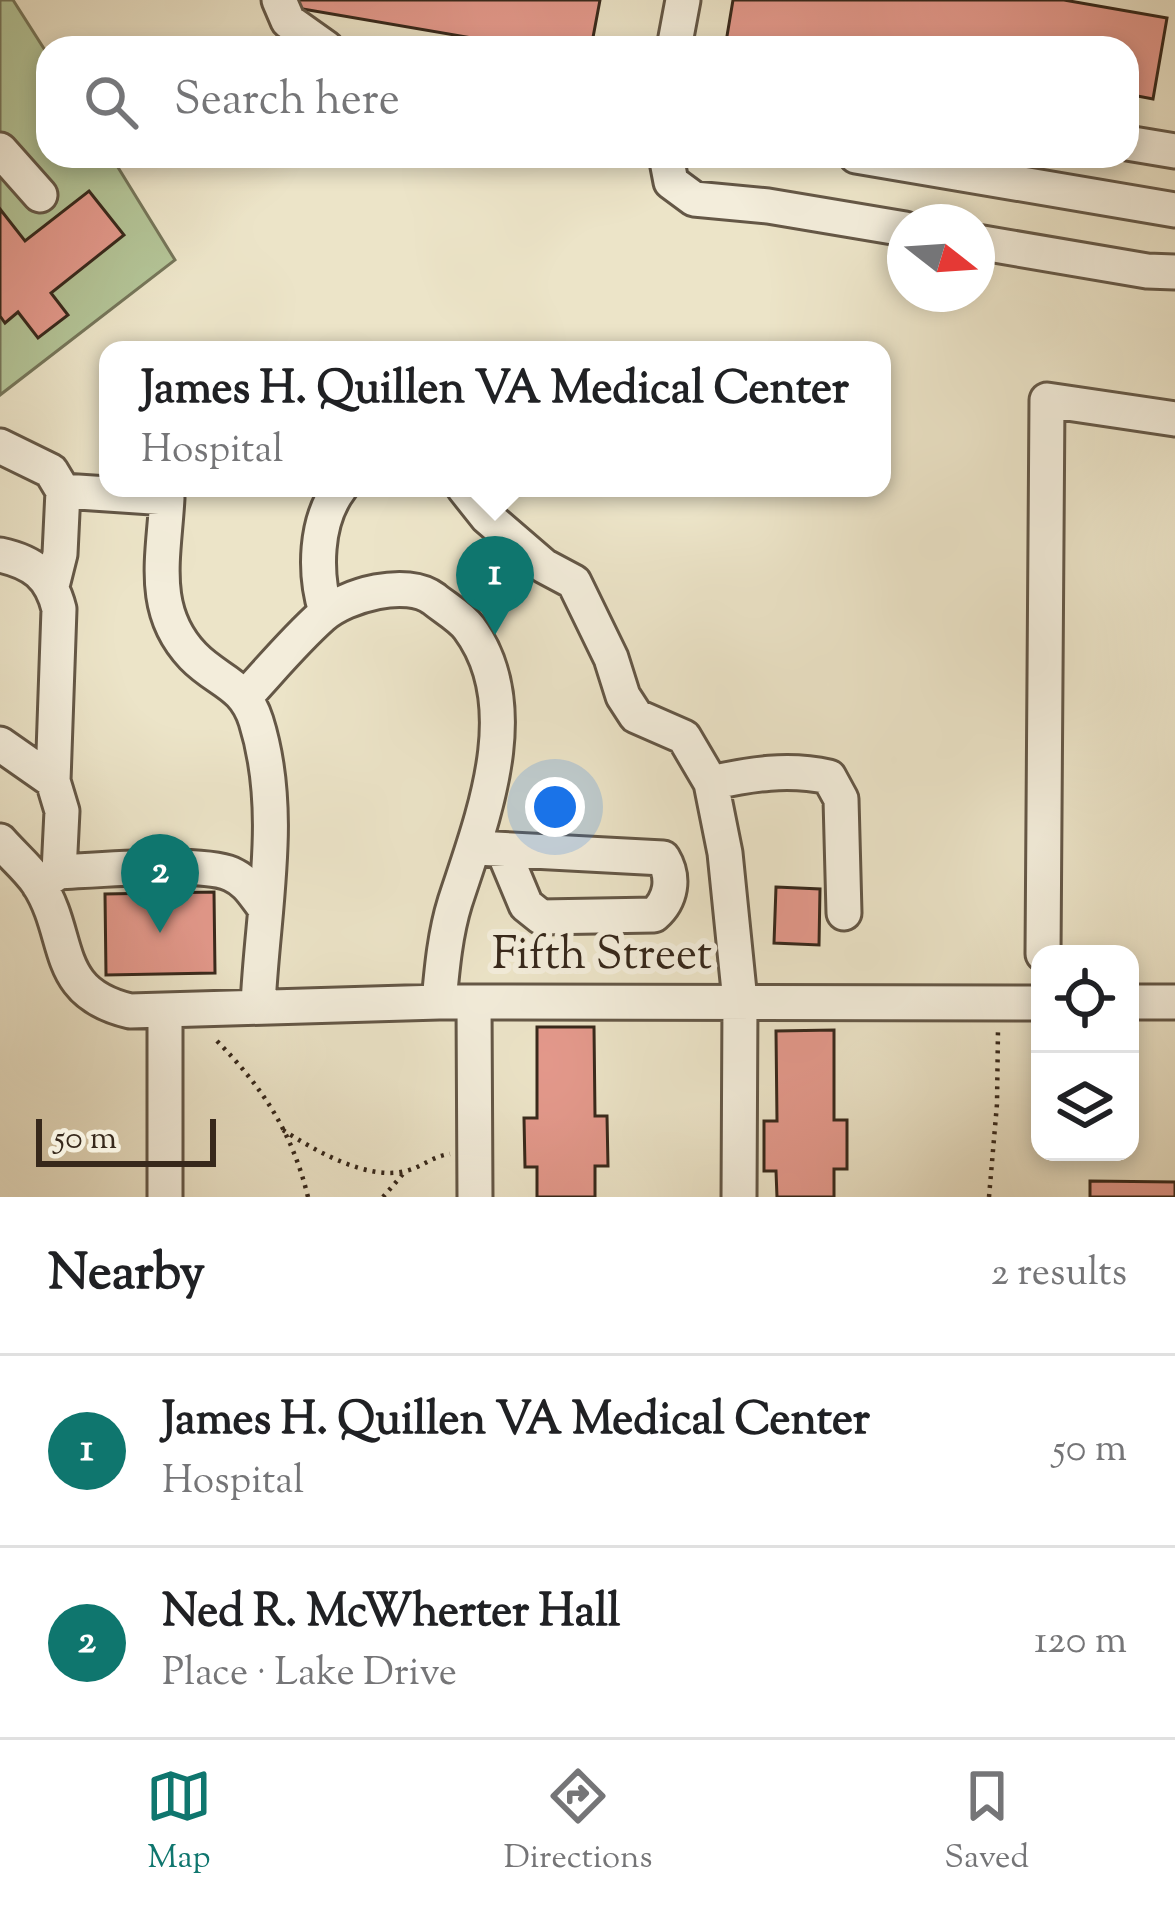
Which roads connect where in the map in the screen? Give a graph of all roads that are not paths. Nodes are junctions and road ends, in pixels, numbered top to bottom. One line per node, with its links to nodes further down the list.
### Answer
1 (279, 0): 3 (street)
2 (683, 0): 4 (street)
3 (309, 36)
4 (676, 36)
5 (1139, 144): 7 (street)
6 (0, 150): 10 (street)
7 (1175, 151)
8 (668, 168): 12 (street)
9 (926, 168): 11 (street)
10 (40, 195)
11 (1175, 211)
12 (887, 226)
13 (995, 245): 14 (street)
14 (1175, 272)
15 (1175, 419): 32 (street)
16 (0, 446): 19 (street)
17 (333, 497): 22 (street)
18 (471, 497): 26 (street)
19 (64, 502): 21 (street); 23 (street)
20 (0, 555): 21 (street)
21 (52, 582): 25 (street)
22 (326, 612): 23 (street); 28 (street)
23 (246, 696): 30 (street)
24 (0, 744): 25 (street)
25 (53, 781): 29 (street)
26 (711, 783): 31 (street); 33 (street)
27 (0, 842): 29 (street)
28 (489, 849): 28 (street); 34 (street)
29 (49, 878): 30 (street); 40 (street, Fifth Street)
30 (264, 907): 39 (street)
31 (844, 913)
32 (1043, 945)
33 (740, 1001): 37 (street, Fifth Street); 38 (street, Fifth Street); 43 (street)
34 (439, 1002): 38 (street, Fifth Street); 39 (street, Fifth Street)
35 (1139, 1002): 36 (street)
36 (1175, 1002)
37 (1031, 1003)
38 (474, 1004): 42 (street)
39 (258, 1006): 40 (street, Fifth Street)
40 (165, 1011): 41 (street)
41 (165, 1197)
42 (475, 1197)
43 (739, 1197)

